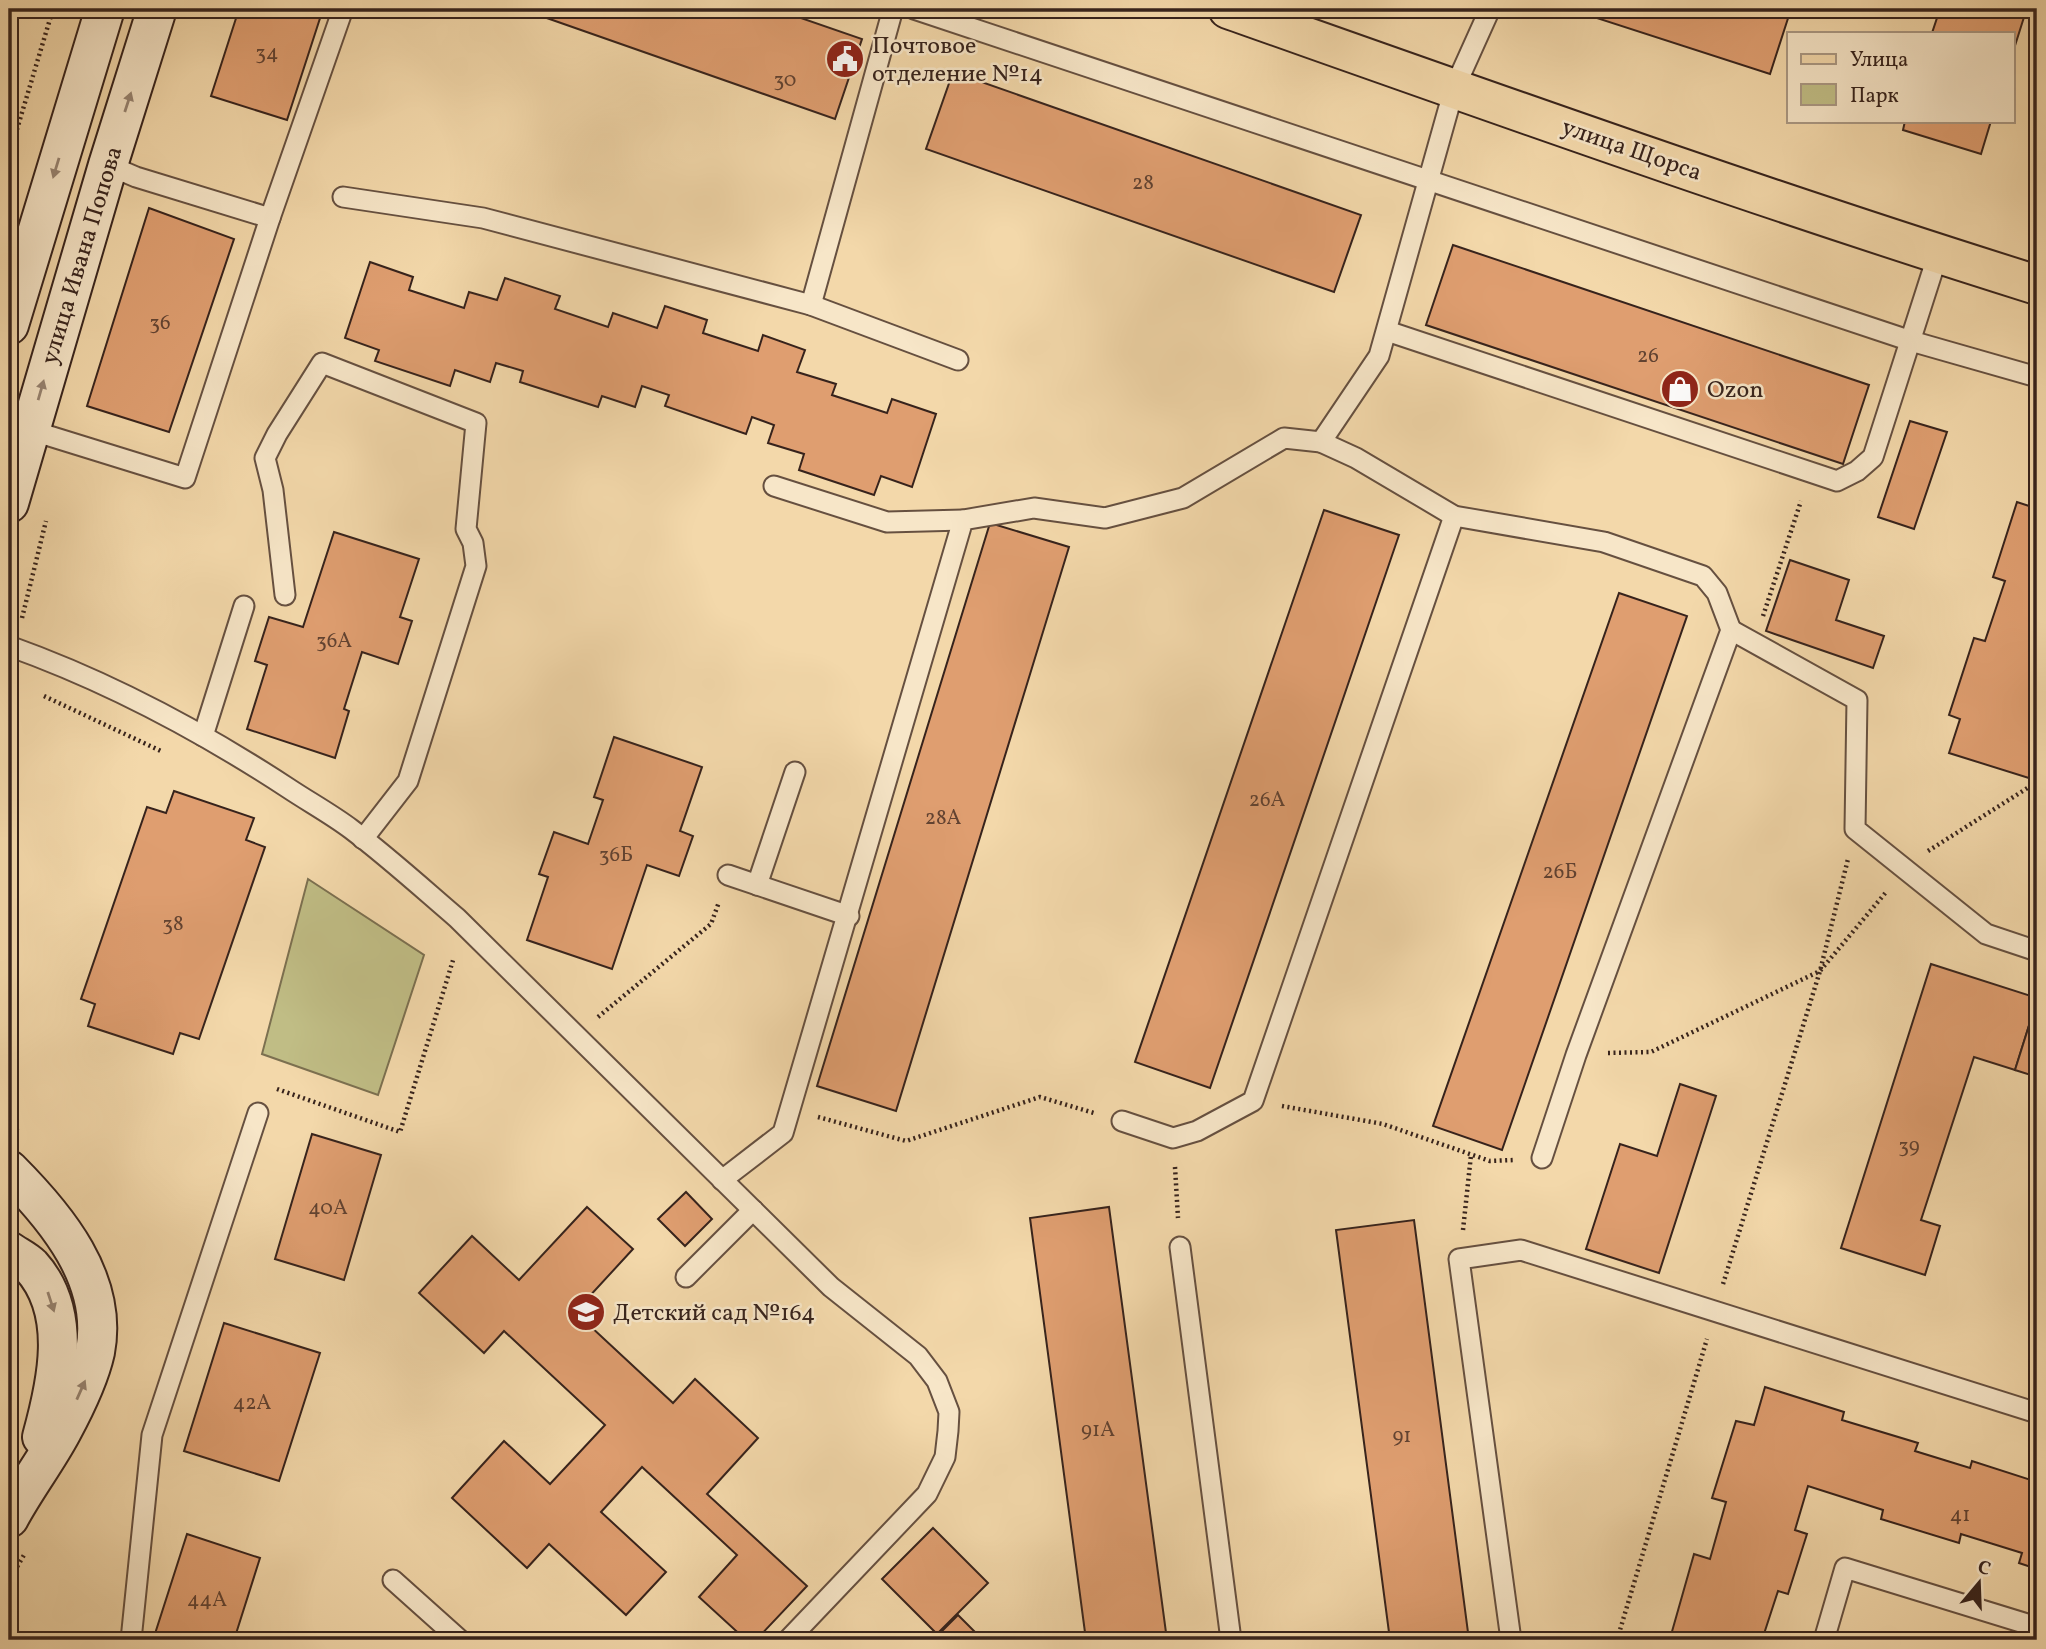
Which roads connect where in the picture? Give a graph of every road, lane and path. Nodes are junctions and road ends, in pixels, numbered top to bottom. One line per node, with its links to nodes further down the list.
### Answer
1 (53, 9): 10 (path)
2 (105, 9): 18 (main road, улица Ивана Попова, one-way to 18)
3 (157, 9): 11 (main road, улица Ивана Попова, one-way to 3)
4 (343, 9): 14 (lane)
5 (893, 9): 17 (lane)
6 (914, 9): 12 (lane)
7 (1228, 9): 9 (main road, улица Щорса)
8 (1490, 9): 9 (lane)
9 (1454, 89): 12 (lane); 15 (main road, улица Щорса)
10 (9, 156)
11 (108, 165): 14 (lane); 23 (main road, улица Ивана Попова, one-way to 11)
12 (1429, 180): 19 (lane); 20 (lane)
13 (343, 197): 17 (lane)
14 (270, 218): 23 (lane)
15 (1938, 254): 16 (main road, улица Щорса); 20 (lane)
16 (2037, 285)
17 (811, 305): 21 (lane)
18 (9, 325)
19 (1387, 331): 24 (lane); 25 (lane)
20 (1911, 341): 22 (lane); 25 (lane)
21 (958, 360)
22 (2037, 377)
23 (30, 430): 27 (main road, улица Ивана Попова)
24 (1321, 442): 28 (lane); 30 (lane)
25 (1811, 473): 35 (path)
26 (774, 486): 30 (lane)
27 (9, 503)
28 (1454, 516): 33 (lane); 52 (lane)
29 (47, 519): 34 (path)
30 (963, 520): 46 (lane)
31 (285, 595): 42 (lane)
32 (244, 606): 37 (lane)
33 (1731, 630): 35 (lane); 51 (lane)
34 (14, 638): 37 (lane)
35 (1754, 643): 41 (lane)
36 (42, 694): 38 (path)
37 (203, 736): 42 (lane)
38 (172, 756)
39 (795, 772): 45 (lane)
40 (2037, 782): 43 (path)
41 (1855, 829): 43 (lane); 49 (path)
42 (363, 839): 50 (lane)
43 (1905, 869): 47 (lane); 49 (path)
44 (728, 875): 45 (lane); 50 (path)
45 (757, 885): 46 (lane)
46 (849, 916): 53 (lane)
47 (2037, 951)
48 (466, 961): 54 (path)
49 (1820, 971): 51 (path); 66 (path)
50 (576, 1036): 60 (lane)
51 (1576, 1055): 58 (lane)
52 (1254, 1101): 56 (lane); 57 (path)
53 (791, 1110): 55 (path); 60 (lane)
54 (258, 1113): 71 (lane)
55 (1122, 1121): 56 (lane)
56 (1173, 1138): 62 (path)
57 (1471, 1154): 58 (path); 64 (path)
58 (1542, 1158)
59 (9, 1170): 68 (main road, one-way to 59)
60 (722, 1180): 61 (lane)
61 (753, 1210): 65 (lane); 73 (lane)
62 (1180, 1247): 74 (lane)
63 (9, 1251): 68 (main road, one-way to 68)
64 (1459, 1259): 66 (lane); 75 (lane)
65 (686, 1277)
66 (1716, 1311): 67 (lane); 76 (path)
67 (2037, 1412)
68 (16, 1505)
69 (393, 1580): 72 (lane)
70 (2037, 1627): 77 (lane)
71 (131, 1640)
72 (460, 1640)
73 (788, 1640)
74 (1231, 1640)
75 (1511, 1640)
76 (1617, 1640)
77 (1824, 1640)

